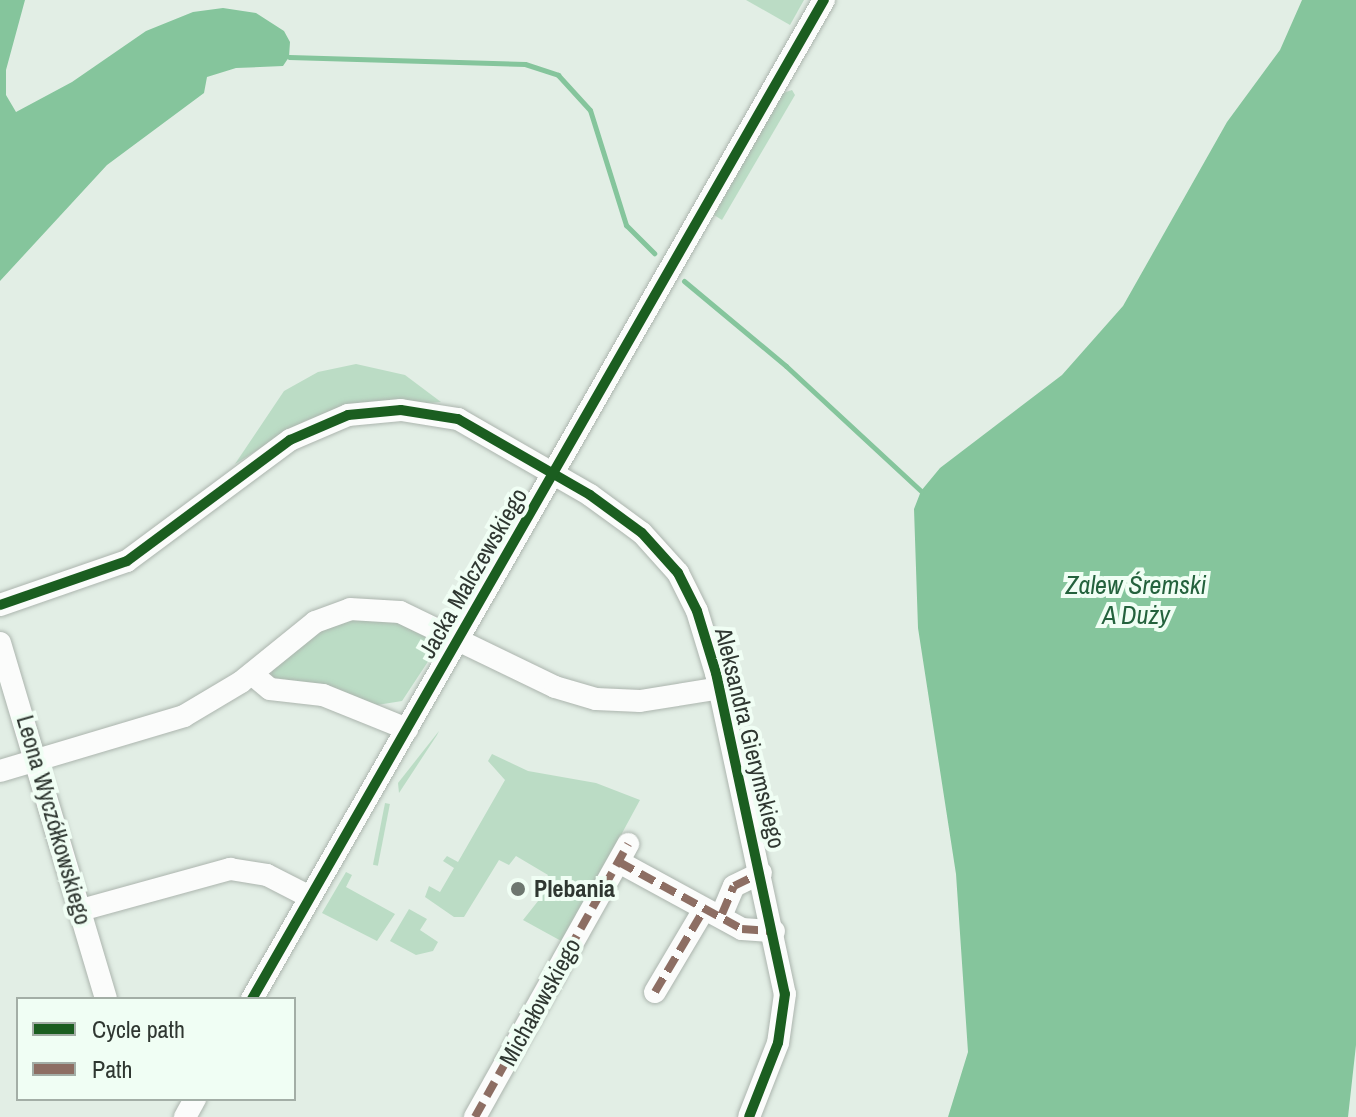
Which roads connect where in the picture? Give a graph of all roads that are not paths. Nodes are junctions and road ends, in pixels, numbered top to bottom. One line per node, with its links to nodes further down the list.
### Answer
1 (824, 0): 2 (street, Jacka Malczewskiego)
2 (554, 472): 3 (street, Aleksandra Gierymskiego); 4 (street, Jacka Malczewskiego); 7 (street, Aleksandra Gierymskiego)
3 (0, 605)
4 (457, 641): 6 (street); 7 (street); 8 (street, Jacka Malczewskiego)
5 (0, 643): 9 (street, Leona Wyczółkowskiego)
6 (252, 674): 8 (street); 9 (street)
7 (720, 688): 11 (street, Aleksandra Gierymskiego)
8 (407, 729): 12 (street, Jacka Malczewskiego)
9 (38, 760): 10 (street); 13 (street, Leona Wyczółkowskiego)
10 (0, 771)
11 (761, 873): 14 (street); 15 (street, Aleksandra Gierymskiego)
12 (310, 897): 13 (street); 18 (street, Jacka Malczewskiego)
13 (81, 910): 17 (street, Leona Wyczółkowskiego)
14 (712, 912): 15 (street); 16 (street); 19 (street, Michałowskiego)
15 (774, 931): 20 (street, Aleksandra Gierymskiego)
16 (655, 992)
17 (105, 997)
18 (253, 997)
19 (475, 1117)
20 (749, 1117)

